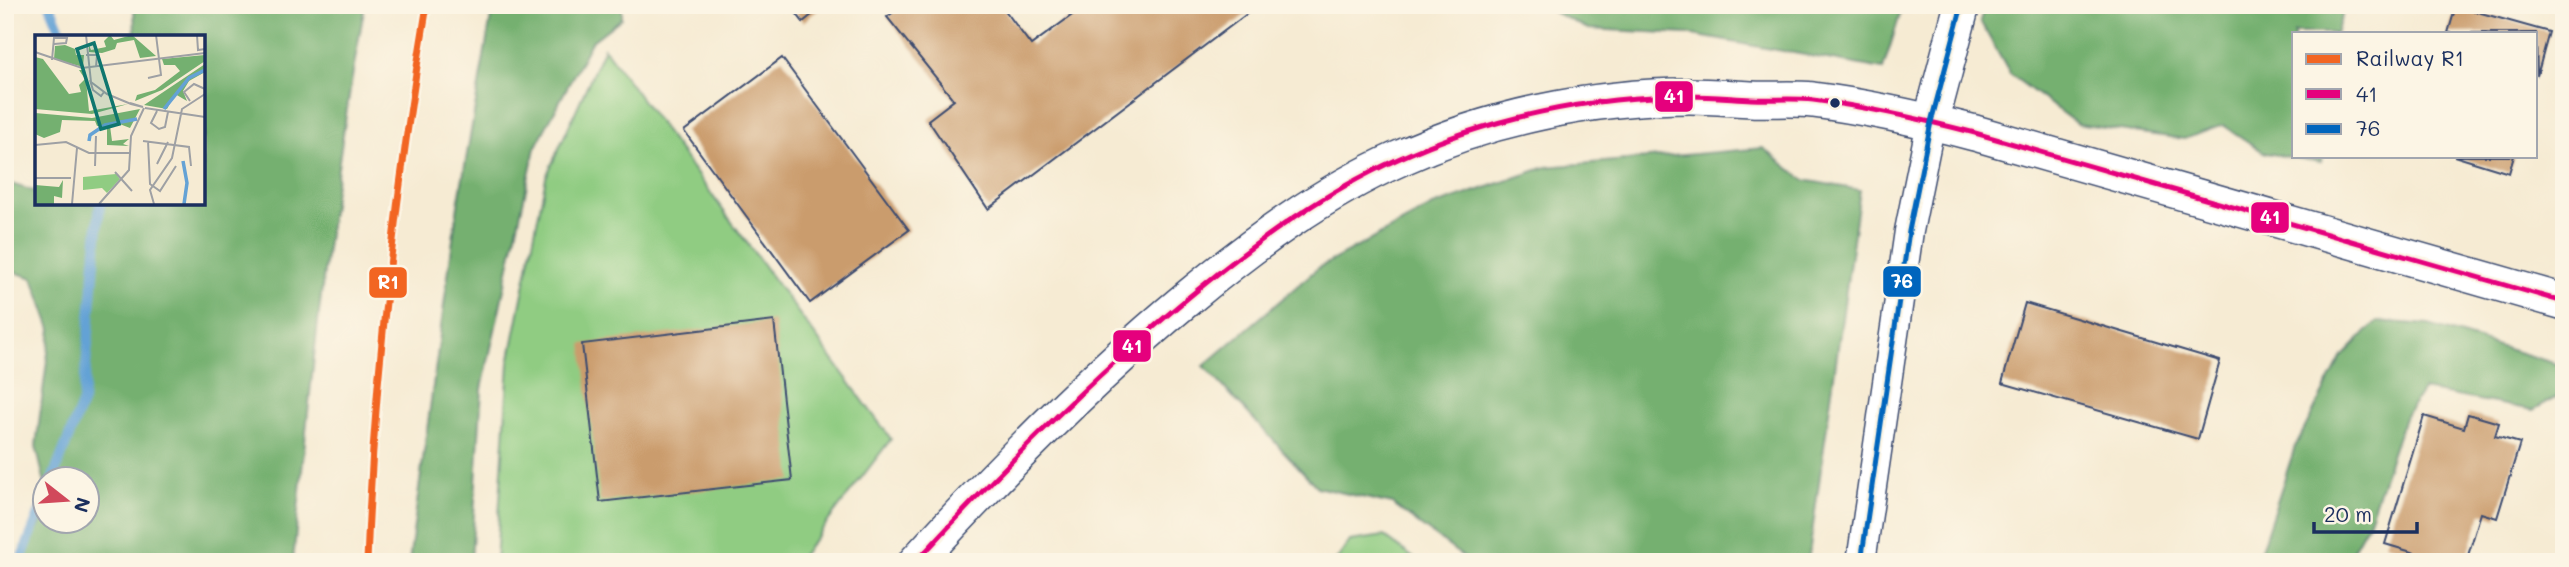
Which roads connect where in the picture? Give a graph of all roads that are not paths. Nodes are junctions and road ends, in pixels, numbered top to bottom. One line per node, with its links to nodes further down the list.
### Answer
1 (1962, 5): 2 (street)
2 (1931, 122): 3 (street); 4 (street); 5 (street)
3 (2564, 302)
4 (916, 562)
5 (1861, 562)

